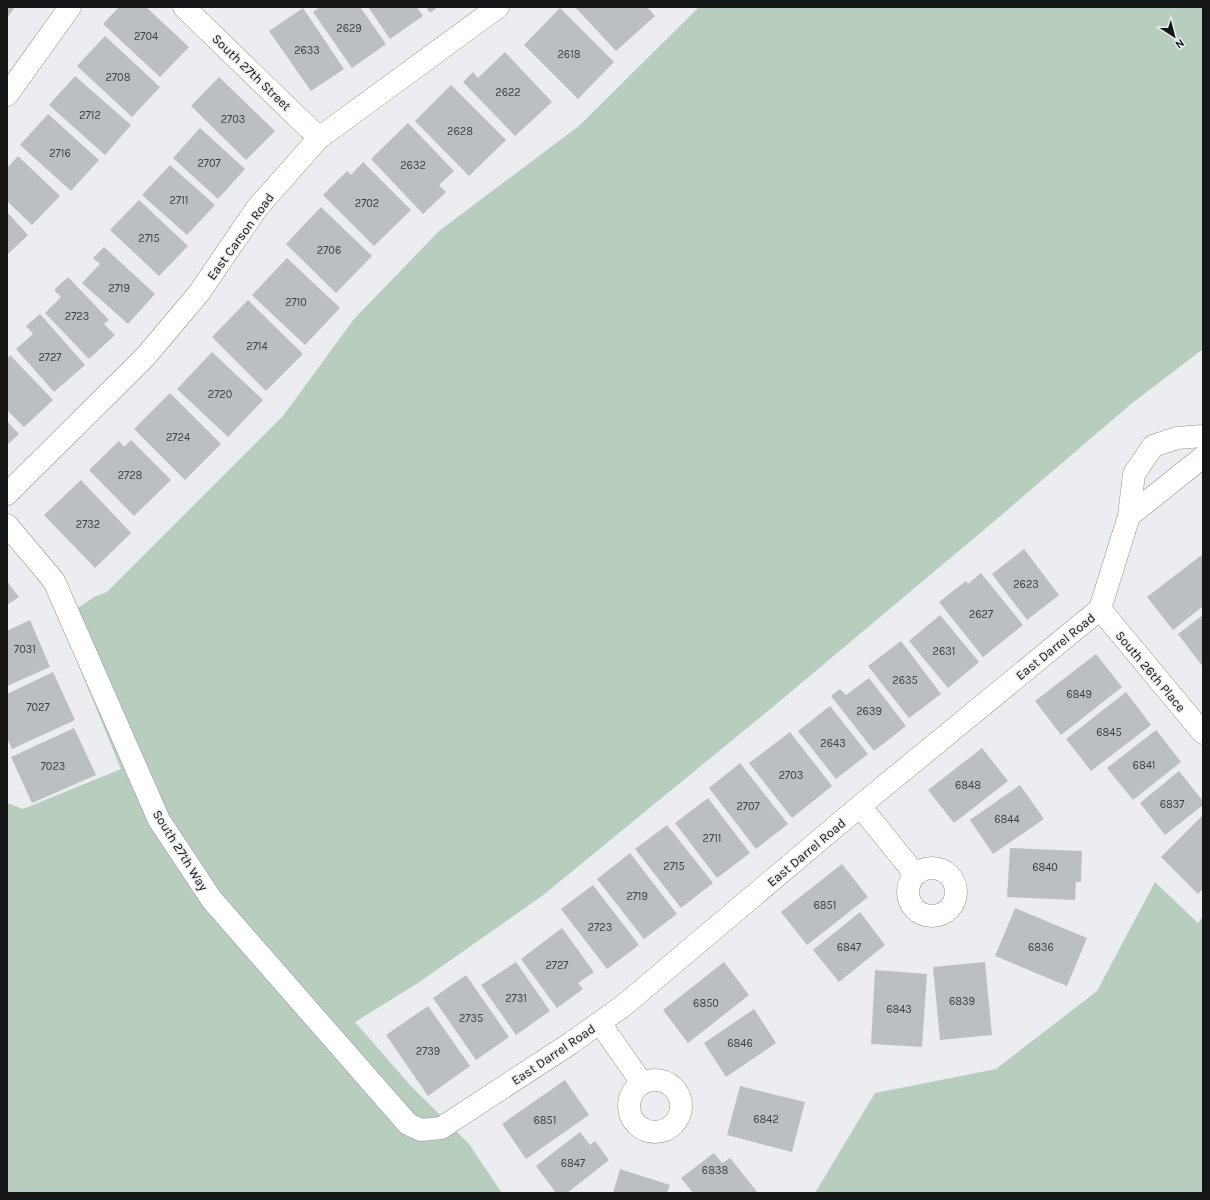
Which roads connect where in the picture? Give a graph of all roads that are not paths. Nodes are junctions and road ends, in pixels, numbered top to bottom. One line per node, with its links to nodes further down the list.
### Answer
1 (70, 7): 4 (street)
2 (184, 7): 5 (street, South 27th Street)
3 (498, 7): 5 (street, East Carson Road)
4 (7, 95)
5 (319, 138): 8 (street, East Carson Road)
6 (1203, 436): 9 (street, East Darrel Road)
7 (1203, 457): 9 (street)
8 (7, 494)
9 (1129, 516): 11 (street, East Darrel Road)
10 (7, 525): 17 (street, South 27th Way)
11 (1100, 609): 12 (street, South 26th Place); 13 (street, East Darrel Road)
12 (1203, 734)
13 (860, 806): 14 (street); 15 (street, East Darrel Road)
14 (915, 874)
15 (600, 1022): 16 (street); 17 (street, East Darrel Road)
16 (642, 1083)
17 (421, 1130)

